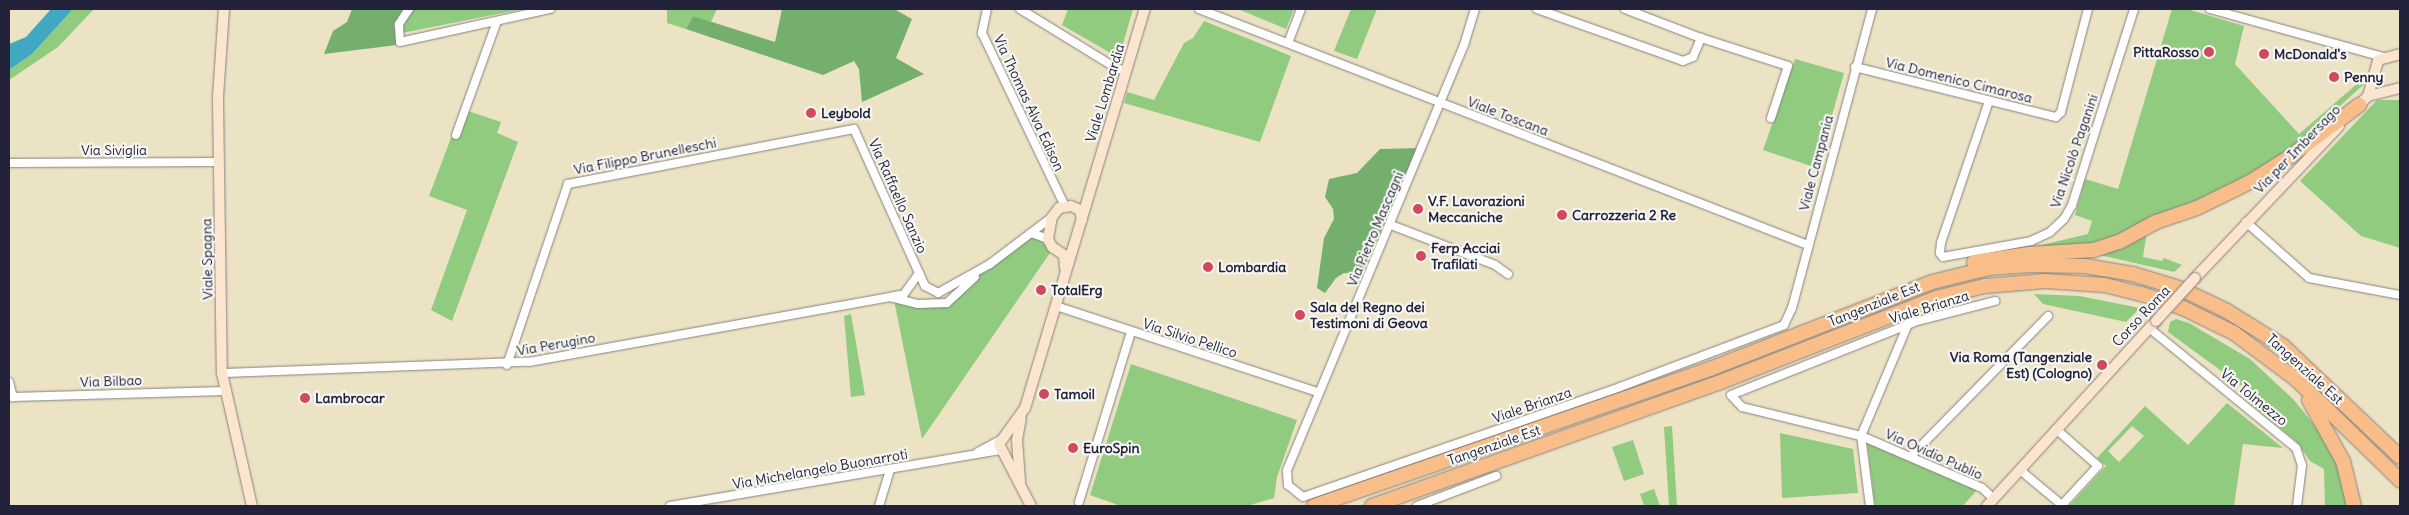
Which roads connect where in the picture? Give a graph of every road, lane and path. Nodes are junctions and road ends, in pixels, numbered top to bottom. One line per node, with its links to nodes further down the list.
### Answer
1 (224, 9): 33 (street, Viale Spagna)
2 (409, 9): 16 (street)
3 (550, 9): 16 (street)
4 (986, 9): 36 (street, Via Thomas Alva Edison)
5 (1020, 9): 23 (street)
6 (1145, 9): 23 (street, Viale Lombardia)
7 (1200, 9): 18 (street, Viale Toscana)
8 (1301, 9): 18 (street)
9 (1475, 9): 29 (street, Via Pietro Mascagni)
10 (1537, 9): 17 (street)
11 (1625, 9): 17 (street)
12 (1872, 9): 22 (street, Viale Campania)
13 (2088, 9): 27 (street, Via Domenico Cimarosa)
14 (2134, 9): 27 (street, Via Nicolò Paganini)
15 (2210, 9): 19 (street)
16 (497, 21): 32 (street)
17 (1701, 38): 30 (street)
18 (1288, 43): 29 (street, Viale Toscana)
19 (2363, 53): 21 (street); 24 (street)
20 (2398, 56): 21 (street)
21 (2383, 57): 24 (street, Via per Imbersago)
22 (1855, 67): 27 (street, Via Domenico Cimarosa); 43 (street, Viale Campania)
23 (1126, 70): 35 (street, Viale Lombardia)
24 (2373, 74): 25 (street); 28 (street, Via per Imbersago)
25 (2385, 90): 26 (street, Via per Imbersago); 28 (street, Via per Imbersago)
26 (2399, 90)
27 (1989, 100)
28 (2363, 100): 39 (street, Via per Imbersago); 50 (highway)
29 (1440, 103): 40 (street, Via Pietro Mascagni); 43 (street, Viale Toscana)
30 (1771, 118)
31 (854, 129): 48 (street, Via Raffaello Sanzio); 60 (street, Via Filippo Brunelleschi)
32 (456, 135)
33 (219, 162): 34 (street, Via Siviglia); 61 (street, Viale Spagna)
34 (9, 163)
35 (1091, 186): 36 (street, Viale Lombardia); 38 (street, Viale Lombardia)
36 (1068, 206): 37 (street, Viale Lombardia); 38 (street)
37 (1052, 217): 41 (street, Via Perugino); 42 (street)
38 (1082, 220): 44 (street, Viale Lombardia)
39 (2246, 222): 51 (street); 58 (street, Corso Roma, bridge)
40 (1391, 225): 49 (street); 65 (street, Via Pietro Mascagni)
41 (1031, 234): 42 (street); 46 (street, Via Perugino)
42 (1048, 239): 45 (street)
43 (1808, 245): 56 (street, Viale Campania)
44 (1074, 246): 45 (street); 47 (street, Viale Lombardia)
45 (1060, 251): 47 (street, Viale Lombardia)
46 (990, 264): 48 (street, Via Perugino); 52 (street, Via Perugino)
47 (1065, 272): 54 (street, Viale Lombardia)
48 (919, 273): 52 (street, Via Perugino)
49 (1508, 274)
50 (1932, 282): 75 (highway, Tangenziale Est); 88 (highway, Tangenziale Est)
51 (2400, 296)
52 (890, 297): 60 (street, Via Perugino)
53 (1995, 301): 57 (street, Viale Brianza)
54 (1056, 306): 59 (street, Via Silvio Pellico); 67 (street, Viale Lombardia)
55 (2048, 316): 74 (street)
56 (1786, 324): 81 (street, Viale Brianza)
57 (1908, 324): 66 (street, Viale Brianza); 69 (street)
58 (2152, 324): 68 (street, Corso Roma); 92 (street, Via Tolmezzo)
59 (1131, 332): 65 (street, Via Silvio Pellico); 82 (street)
60 (507, 364): 61 (street, Via Perugino)
61 (222, 373): 64 (street, Viale Spagna)
62 (2297, 380): 79 (highway, Tangenziale Est); 89 (highway, Tangenziale Est); 93 (highway)
63 (9, 382): 64 (street, Via Bilbao)
64 (224, 391): 84 (street, Viale Spagna)
65 (1318, 392): 81 (street, Via Pietro Mascagni)
66 (1731, 394): 69 (street, Via Ovidio Publio)
67 (1022, 413): 70 (street, Viale Lombardia); 71 (street, Viale Lombardia)
68 (2056, 429): 77 (street, Corso Roma); 77 (street)
69 (1861, 436): 74 (street, Via Ovidio Publio); 91 (street)
70 (1004, 438): 71 (street); 72 (street, Viale Lombardia); 73 (street, Via Michelangelo Buonarroti)
71 (1018, 444): 72 (street); 80 (street, Viale Lombardia)
72 (1002, 452): 73 (street, Via Michelangelo Buonarroti); 80 (street, Viale Lombardia)
73 (974, 454): 76 (street, Via Michelangelo Buonarroti)
74 (1911, 456): 83 (street, Via Ovidio Publio)
75 (2400, 457)
76 (890, 470): 85 (street, Via Michelangelo Buonarroti); 86 (street)
77 (2020, 470): 83 (street, Corso Roma)
78 (1496, 476): 90 (street)
79 (2400, 480)
80 (1020, 481): 87 (street, Viale Lombardia)
81 (1288, 485)
82 (1080, 502)
83 (1991, 502)
84 (252, 506)
85 (670, 506)
86 (879, 506)
87 (1031, 506)
88 (1314, 506)
89 (1372, 506)
90 (1417, 506)
91 (1870, 506)
92 (2297, 506)
93 (2354, 506)

